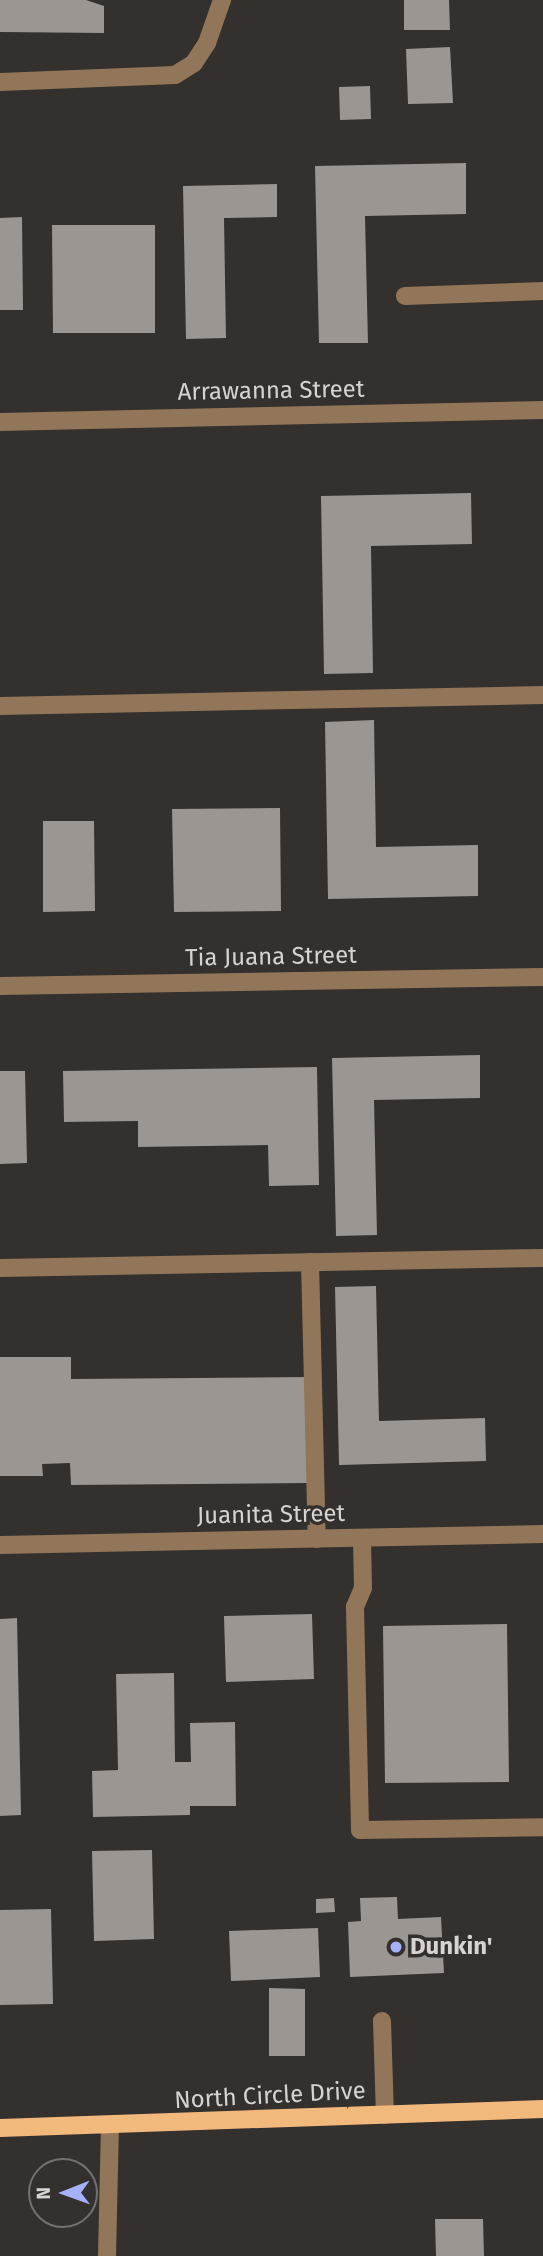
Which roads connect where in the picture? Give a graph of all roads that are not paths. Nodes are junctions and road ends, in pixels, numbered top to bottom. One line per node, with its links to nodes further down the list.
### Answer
1 (222, 0): 2 (street)
2 (0, 82)
3 (543, 291): 4 (street)
4 (405, 296)
5 (543, 410): 6 (street, Arrawanna Street)
6 (0, 422)
7 (543, 695): 8 (street)
8 (0, 706)
9 (543, 977): 10 (street, Tia Juana Street)
10 (0, 986)
11 (543, 1258): 12 (street)
12 (310, 1262): 13 (street); 16 (street)
13 (0, 1268)
14 (543, 1534): 15 (street, Juanita Street)
15 (362, 1538): 16 (street, Juanita Street); 18 (street)
16 (317, 1539): 17 (street, Juanita Street)
17 (0, 1545)
18 (543, 1828)
19 (382, 2021): 21 (street)
20 (543, 2109): 21 (main road, North Circle Drive)
21 (385, 2115): 22 (main road, North Circle Drive)
22 (110, 2127): 23 (main road, North Circle Drive); 24 (street)
23 (0, 2128)
24 (107, 2256)

